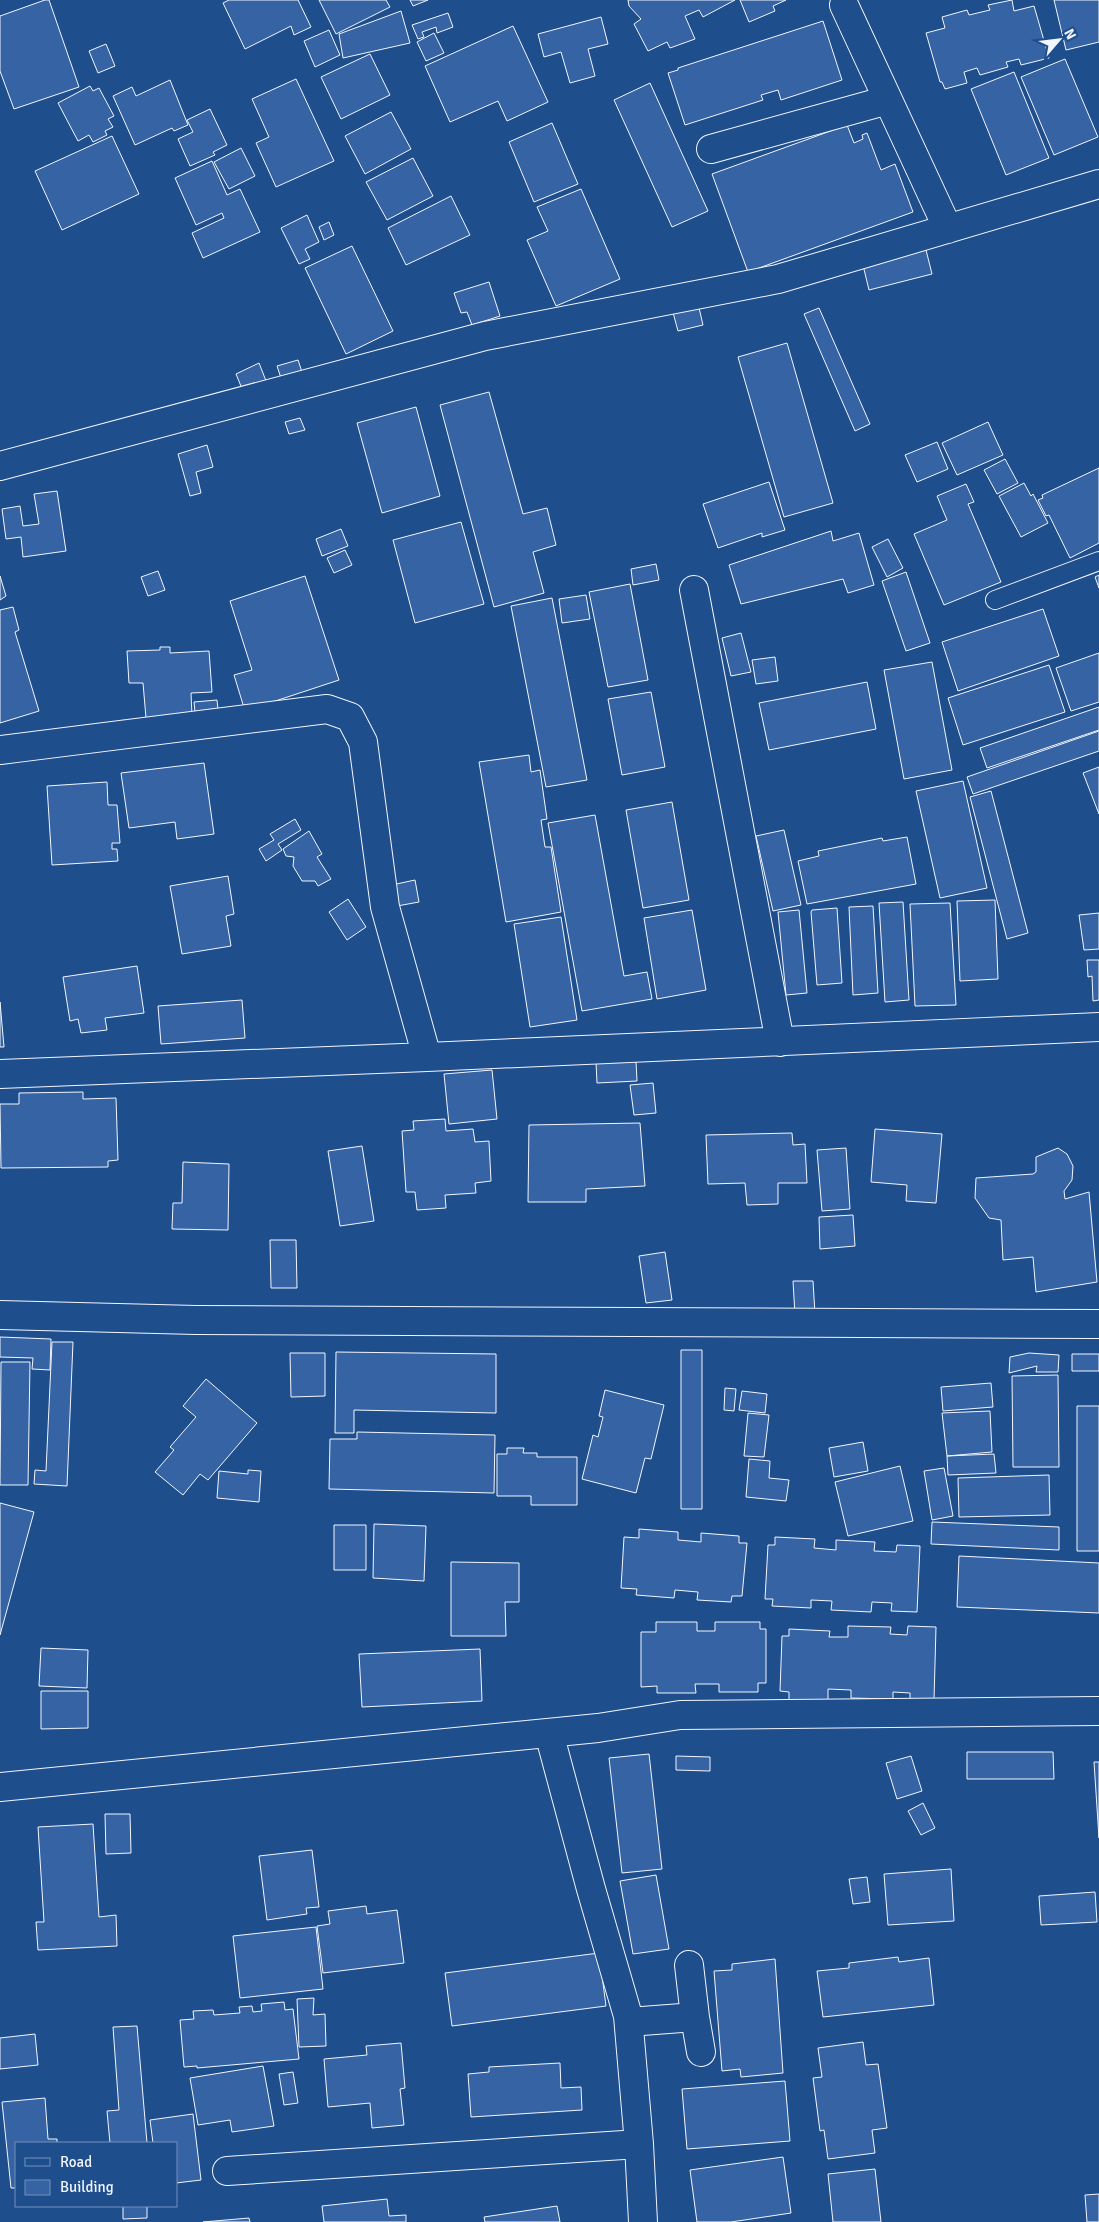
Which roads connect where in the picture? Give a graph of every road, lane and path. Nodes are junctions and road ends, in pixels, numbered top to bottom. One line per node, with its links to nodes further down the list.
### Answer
1 (844, 5): 2 (street)
2 (888, 100): 3 (street); 5 (street)
3 (712, 149)
4 (1099, 184): 5 (street)
5 (948, 229): 6 (street)
6 (0, 466)
7 (1099, 561): 9 (lane)
8 (694, 590): 12 (street)
9 (995, 600)
10 (0, 750): 13 (street)
11 (1099, 1026): 12 (street)
12 (780, 1042): 13 (street)
13 (427, 1057): 14 (street)
14 (0, 1074)
15 (0, 1315): 16 (street)
16 (1099, 1324)
17 (1099, 1711): 18 (street)
18 (549, 1733): 19 (street); 22 (street)
19 (0, 1787)
20 (689, 1964): 21 (street)
21 (695, 2017): 22 (street); 23 (street)
22 (629, 2022): 24 (street)
23 (701, 2052)
24 (639, 2144): 25 (street); 26 (street)
25 (227, 2171)
26 (643, 2222)

